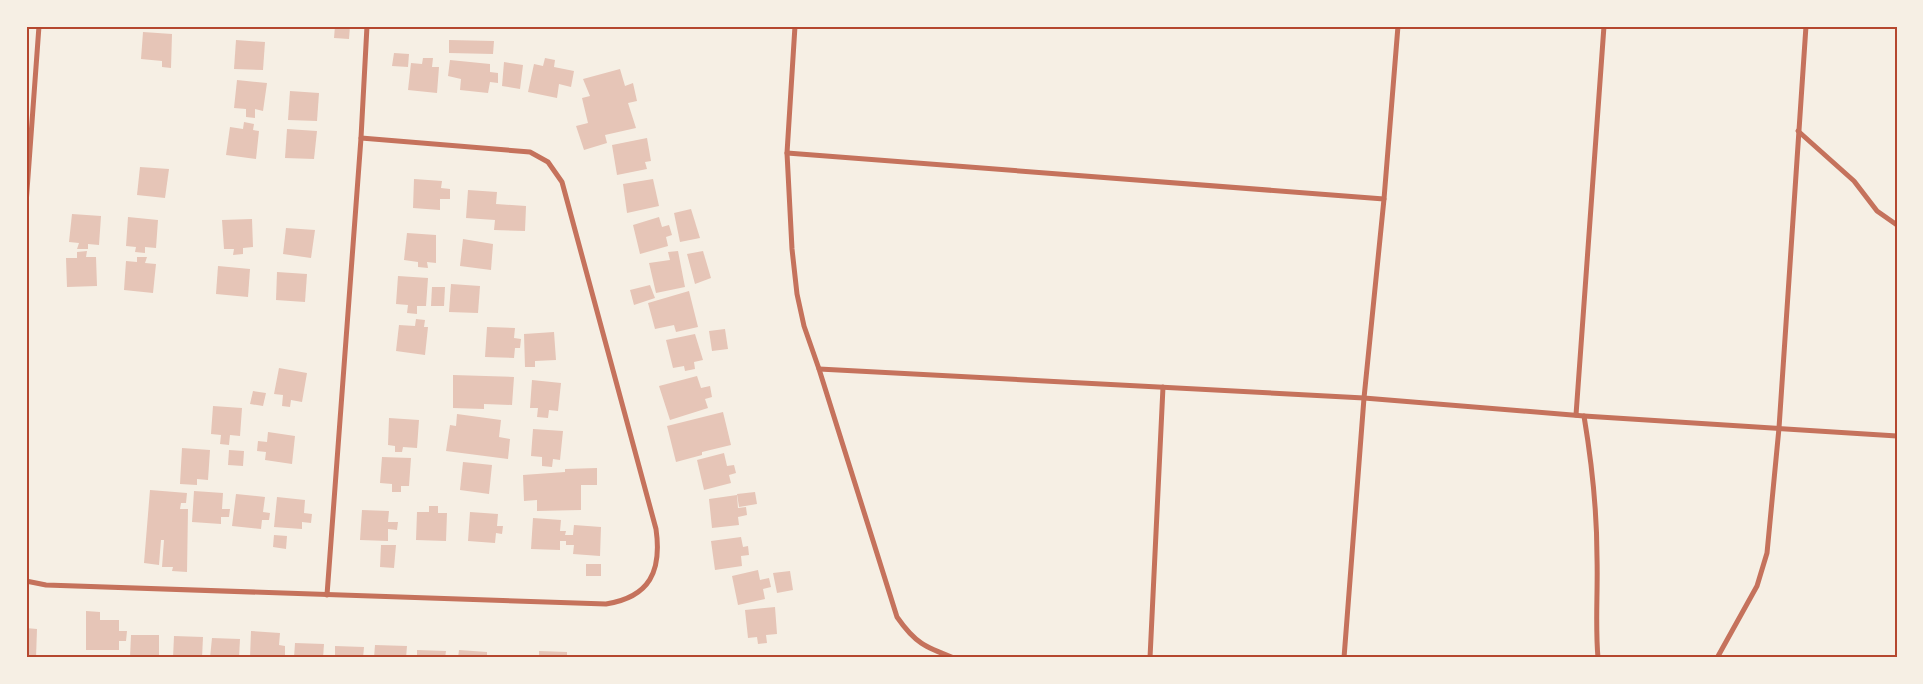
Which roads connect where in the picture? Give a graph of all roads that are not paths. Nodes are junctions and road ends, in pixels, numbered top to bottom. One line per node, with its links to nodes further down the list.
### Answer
1 (39, 26): 11 (street)
2 (368, 26): 8 (street)
3 (795, 26): 9 (street)
4 (1398, 26): 10 (street)
5 (1604, 26): 16 (street)
6 (1806, 26): 7 (street)
7 (1798, 131): 12 (street); 18 (street)
8 (361, 138): 21 (street); 21 (street)
9 (787, 153): 10 (street); 13 (street)
10 (1384, 199): 15 (street)
11 (26, 204)
12 (1897, 225)
13 (819, 369): 14 (street); 22 (street)
14 (1163, 387): 15 (street); 23 (street)
15 (1364, 398): 16 (street); 24 (street)
16 (1576, 416): 17 (street)
17 (1584, 416): 18 (street); 25 (street)
18 (1779, 428): 19 (street); 26 (street)
19 (1897, 436)
20 (26, 581): 21 (street)
21 (327, 595)
22 (954, 658)
23 (1150, 658)
24 (1344, 658)
25 (1598, 658)
26 (1717, 658)

